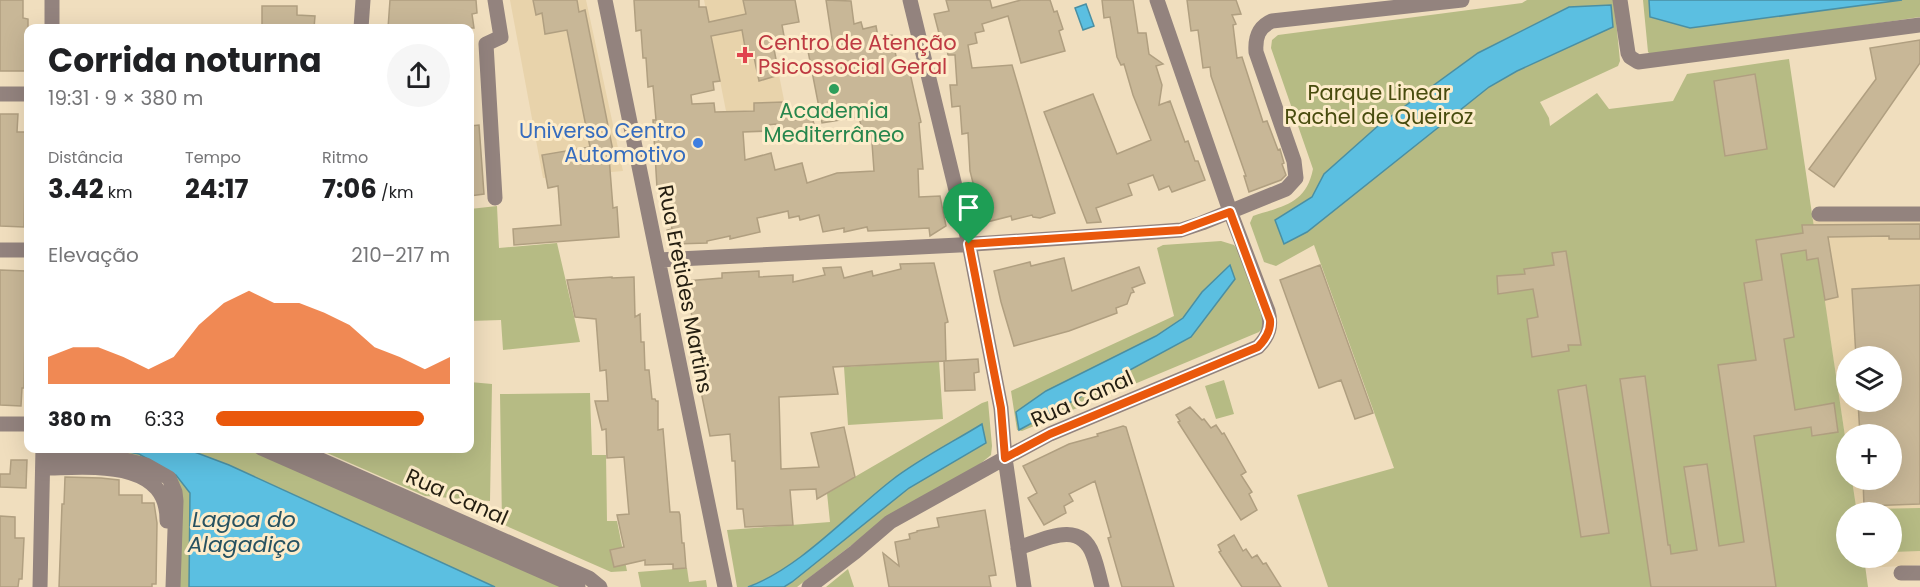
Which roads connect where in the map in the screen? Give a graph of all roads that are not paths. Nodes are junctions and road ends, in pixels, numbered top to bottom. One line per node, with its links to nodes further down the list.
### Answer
1 (52, 0): 9 (street)
2 (363, 0): 10 (street)
3 (495, 0): 14 (street)
4 (604, 0): 21 (street, Rua Eretides Martins)
5 (910, 0): 18 (street)
6 (1157, 0): 15 (street)
7 (1462, 0): 15 (street)
8 (1620, 0): 11 (street)
9 (52, 24)
10 (361, 24)
11 (1920, 25)
12 (0, 93): 13 (street)
13 (24, 94)
14 (495, 198)
15 (1230, 212): 18 (street); 28 (street, Rua Canal)
16 (1819, 214): 17 (street)
17 (1920, 214)
18 (969, 244): 21 (street); 28 (street)
19 (0, 250): 20 (street)
20 (24, 250)
21 (658, 260): 38 (street, Rua Eretides Martins)
22 (0, 424): 23 (street)
23 (24, 424)
24 (43, 453): 29 (street)
25 (56, 453): 35 (street)
26 (272, 453): 36 (street)
27 (305, 453): 37 (street, Rua Canal)
28 (1005, 458): 30 (street); 39 (street, Rua Canal)
29 (43, 468): 33 (street); 34 (street)
30 (1018, 548): 40 (street); 41 (street)
31 (1901, 573): 32 (street)
32 (1920, 573)
33 (39, 587)
34 (165, 587)
35 (173, 587)
36 (578, 587)
37 (600, 587)
38 (724, 587)
39 (809, 587)
40 (1024, 587)
41 (1102, 587)

